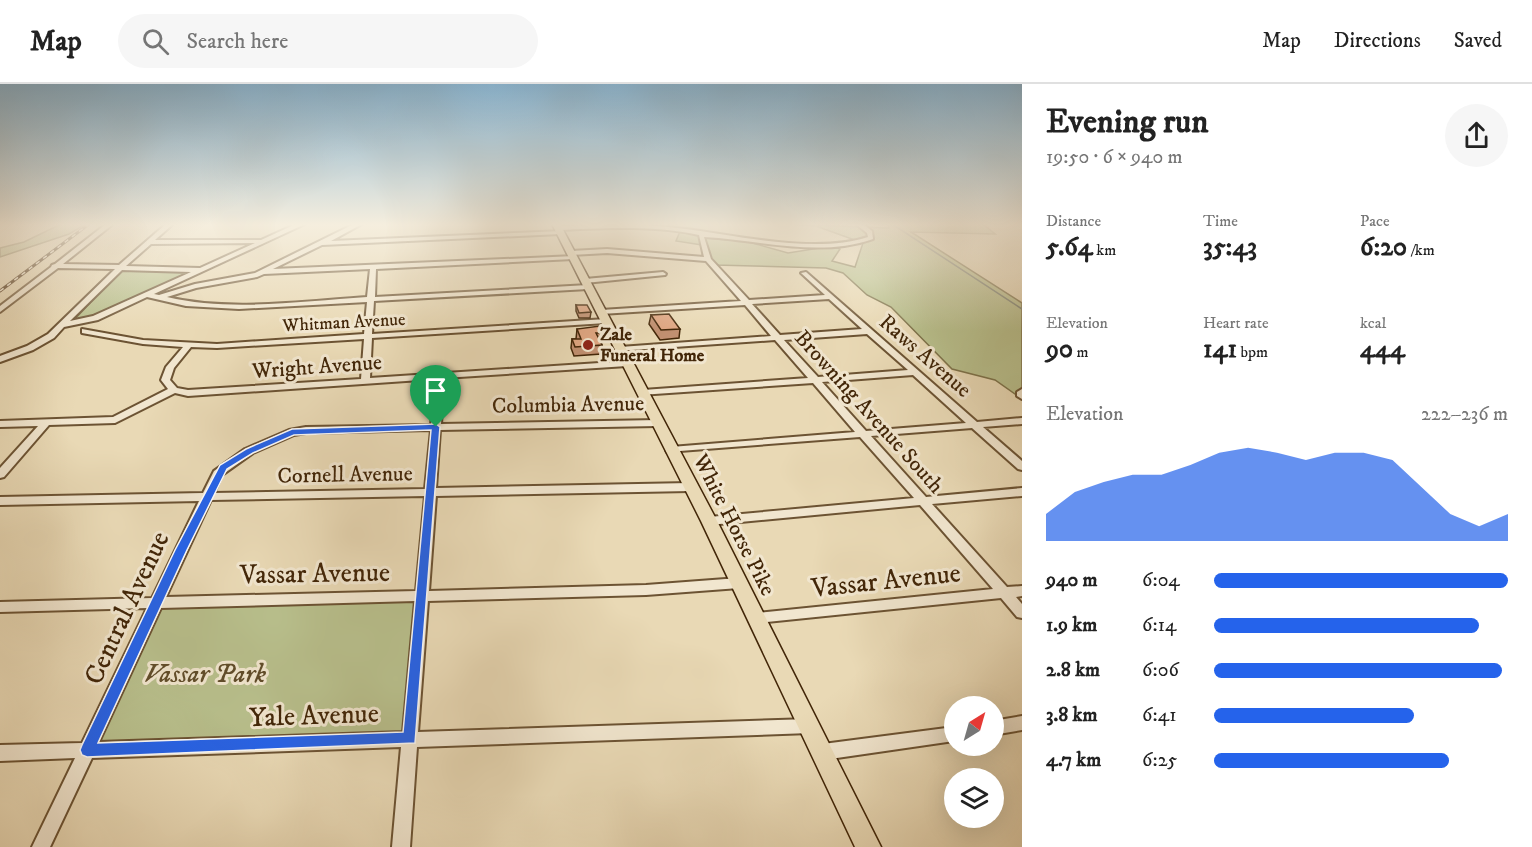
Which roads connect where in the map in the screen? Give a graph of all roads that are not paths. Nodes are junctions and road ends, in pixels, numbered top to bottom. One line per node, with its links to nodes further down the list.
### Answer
1 (708, 259): 20 (street, Browning Avenue South)
2 (63, 260): 8 (street)
3 (130, 260): 9 (street)
4 (226, 260): 11 (street)
5 (287, 260): 12 (street)
6 (501, 260): 10 (street)
7 (574, 260): 15 (highway, White Horse Pike)
8 (54, 266): 9 (street); 21 (street)
9 (121, 268): 11 (street); 23 (street)
10 (373, 268): 12 (street); 19 (street)
11 (204, 270): 16 (street)
12 (262, 272): 18 (street)
13 (663, 273): 15 (street)
14 (804, 273): 17 (street, Raws Avenue)
15 (586, 284): 19 (street); 22 (highway, White Horse Pike)
16 (148, 295): 18 (street); 23 (street)
17 (830, 297): 20 (street, Whitman Avenue); 25 (street, Raws Avenue)
18 (158, 298): 19 (street)
19 (372, 299): 26 (street)
20 (745, 303): 22 (street, Whitman Avenue); 27 (street, Browning Avenue South)
21 (0, 310)
22 (604, 317): 26 (street, Whitman Avenue); 29 (highway, White Horse Pike)
23 (64, 325): 30 (street)
24 (85, 331): 28 (street, Whitman Avenue)
25 (869, 331): 27 (street, Wright Avenue); 31 (street, Raws Avenue)
26 (368, 337): 28 (street, Whitman Avenue); 34 (street)
27 (777, 338): 29 (street, Wright Avenue); 33 (street, Browning Avenue South)
28 (188, 346): 35 (street)
29 (623, 356): 32 (street, Wright Avenue); 37 (highway, White Horse Pike)
30 (0, 359)
31 (917, 372): 33 (street, Columbia Avenue); 43 (street, Raws Avenue)
32 (441, 376): 34 (street, Wright Avenue); 44 (street)
33 (814, 380): 37 (street, Columbia Avenue); 46 (street, Browning Avenue South)
34 (365, 381): 35 (street, Wright Avenue)
35 (174, 390): 42 (street)
36 (1022, 392): 38 (street)
37 (643, 393): 40 (highway, White Horse Pike)
38 (1022, 396)
39 (1022, 421): 43 (street)
40 (658, 423): 44 (street, Columbia Avenue); 47 (highway, White Horse Pike)
41 (0, 424): 42 (street)
42 (45, 424): 49 (street)
43 (976, 424): 46 (street); 48 (street, Raws Avenue)
44 (436, 427): 45 (street, Columbia Avenue); 51 (street)
45 (299, 431): 53 (street, Central Avenue)
46 (865, 434): 47 (street); 55 (street, Browning Avenue South)
47 (671, 450): 50 (highway, White Horse Pike)
48 (1022, 467)
49 (0, 475)
50 (690, 486): 51 (street, Cornell Avenue); 56 (highway, White Horse Pike)
51 (430, 492): 53 (street, Cornell Avenue); 60 (street)
52 (1022, 492): 55 (street)
53 (206, 497): 54 (street, Cornell Avenue); 61 (street, Central Avenue)
54 (0, 501)
55 (923, 502): 56 (street); 59 (street, Browning Avenue South)
56 (709, 521): 57 (highway, White Horse Pike)
57 (739, 583): 60 (street, Vassar Avenue); 64 (highway, White Horse Pike)
58 (1022, 591): 59 (street, Vassar Avenue)
59 (1004, 593): 63 (street, Browning Avenue South); 64 (street, Vassar Avenue)
60 (422, 596): 61 (street, Vassar Avenue); 69 (street)
61 (156, 603): 62 (street, Vassar Avenue); 70 (street, Central Avenue)
62 (0, 607)
63 (1022, 612)
64 (756, 618): 66 (highway, White Horse Pike)
65 (1022, 723): 67 (street)
66 (810, 726): 69 (street, Yale Avenue); 71 (highway, White Horse Pike)
67 (1004, 726)
68 (944, 735): 71 (street)
69 (410, 738): 70 (street, Yale Avenue); 74 (street)
70 (87, 750): 72 (street, Yale Avenue); 73 (street, Central Avenue)
71 (823, 752): 75 (highway, White Horse Pike)
72 (0, 753)
73 (41, 847)
74 (400, 847)
75 (868, 847)

